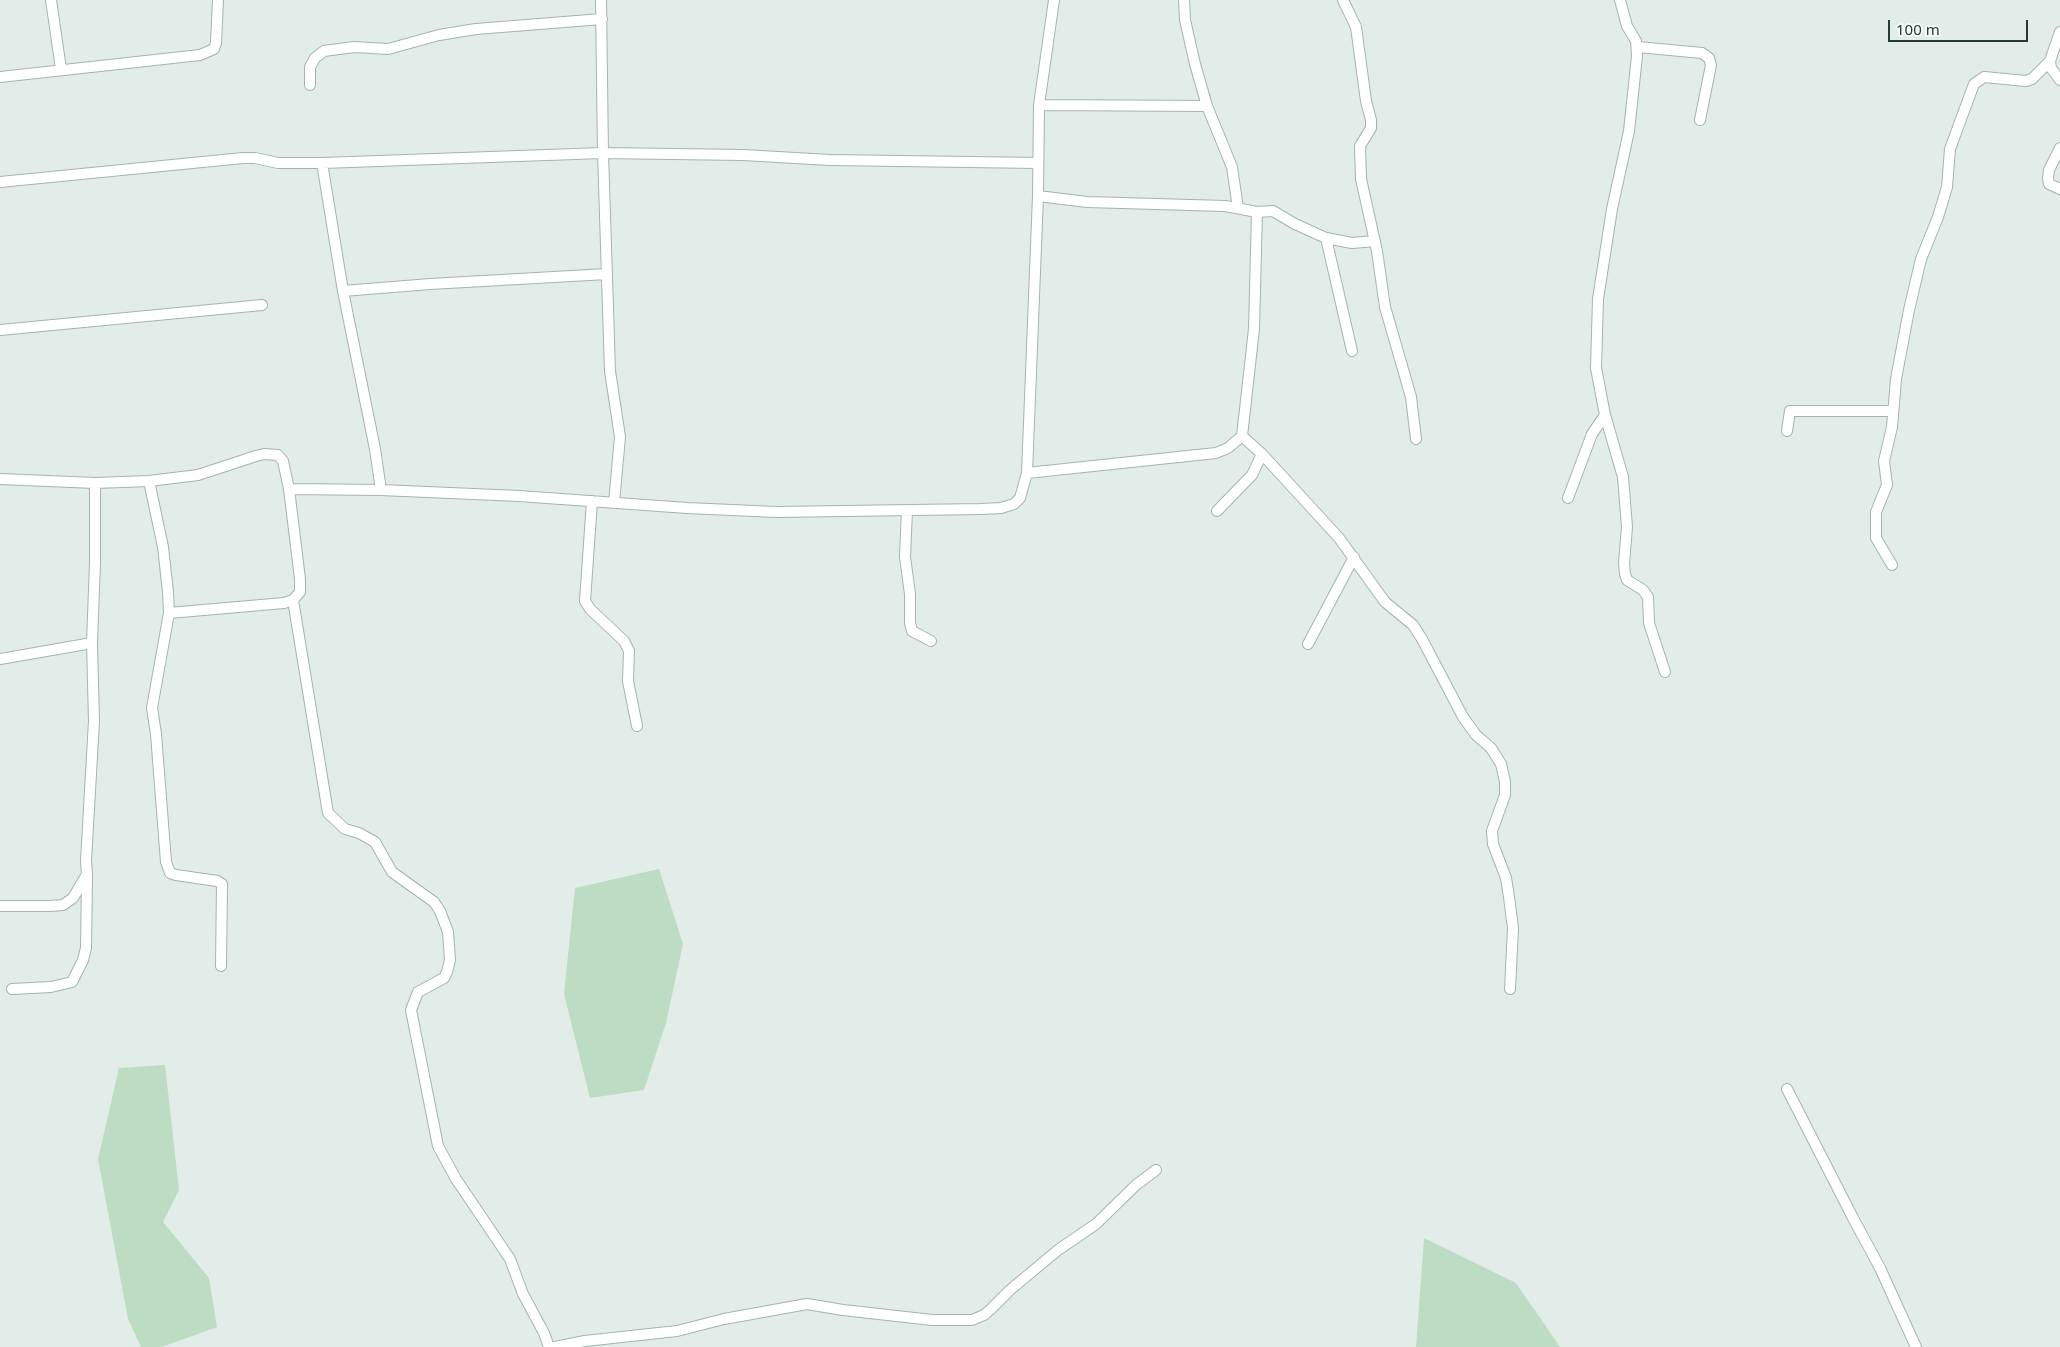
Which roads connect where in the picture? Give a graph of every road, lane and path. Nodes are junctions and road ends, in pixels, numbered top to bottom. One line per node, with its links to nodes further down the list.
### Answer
1 (51, 0): 12 (street)
2 (218, 0): 12 (street)
3 (602, 0): 8 (street)
4 (1054, 0): 16 (street)
5 (1184, 0): 17 (street)
6 (1343, 0): 29 (street)
7 (1617, 1): 10 (street)
8 (602, 19): 15 (street); 20 (street)
9 (2060, 32): 11 (street)
10 (1638, 47): 18 (street); 36 (street)
11 (2050, 61): 14 (street); 35 (street)
12 (61, 69): 13 (street)
13 (0, 77)
14 (2060, 80)
15 (310, 85)
16 (1039, 105): 17 (street); 22 (street)
17 (1207, 106): 26 (street)
18 (1700, 120)
19 (2060, 148): 24 (street)
20 (603, 153): 21 (street); 22 (street); 30 (street)
21 (322, 163): 23 (street); 31 (street)
22 (1038, 163): 25 (street)
23 (0, 182)
24 (2060, 189)
25 (1038, 196): 26 (street); 41 (street)
26 (1238, 208): 27 (street)
27 (1257, 212): 28 (street); 38 (street)
28 (1326, 238): 29 (street); 34 (street)
29 (1375, 242): 39 (street)
30 (607, 274): 31 (street); 49 (street)
31 (344, 292): 46 (street)
32 (262, 305): 33 (street)
33 (0, 330)
34 (1352, 351)
35 (1893, 411): 37 (street); 53 (street)
36 (1605, 414): 47 (street); 60 (street)
37 (1787, 431)
38 (1242, 436): 40 (street); 41 (street)
39 (1416, 440)
40 (1262, 454): 51 (street); 52 (street)
41 (1027, 473): 50 (street)
42 (0, 479): 44 (street)
43 (149, 481): 44 (street); 45 (street); 55 (street)
44 (95, 483): 57 (street)
45 (289, 489): 46 (street); 54 (street)
46 (381, 490): 48 (street)
47 (1568, 498)
48 (592, 501): 49 (street); 61 (street)
49 (614, 502): 50 (street)
50 (908, 510): 56 (street)
51 (1217, 511)
52 (1354, 557): 58 (street); 66 (street)
53 (1892, 565)
54 (293, 600): 55 (street); 69 (street)
55 (169, 613): 64 (street)
56 (931, 641)
57 (92, 643): 59 (street); 62 (street)
58 (1308, 644)
59 (0, 659)
60 (1665, 672)
61 (637, 726)
62 (87, 874): 63 (street); 65 (street)
63 (0, 906)
64 (221, 966)
65 (12, 989)
66 (1510, 989)
67 (1787, 1089): 71 (street)
68 (1156, 1170): 70 (street)
69 (549, 1347)
70 (555, 1347)
71 (1916, 1347)

